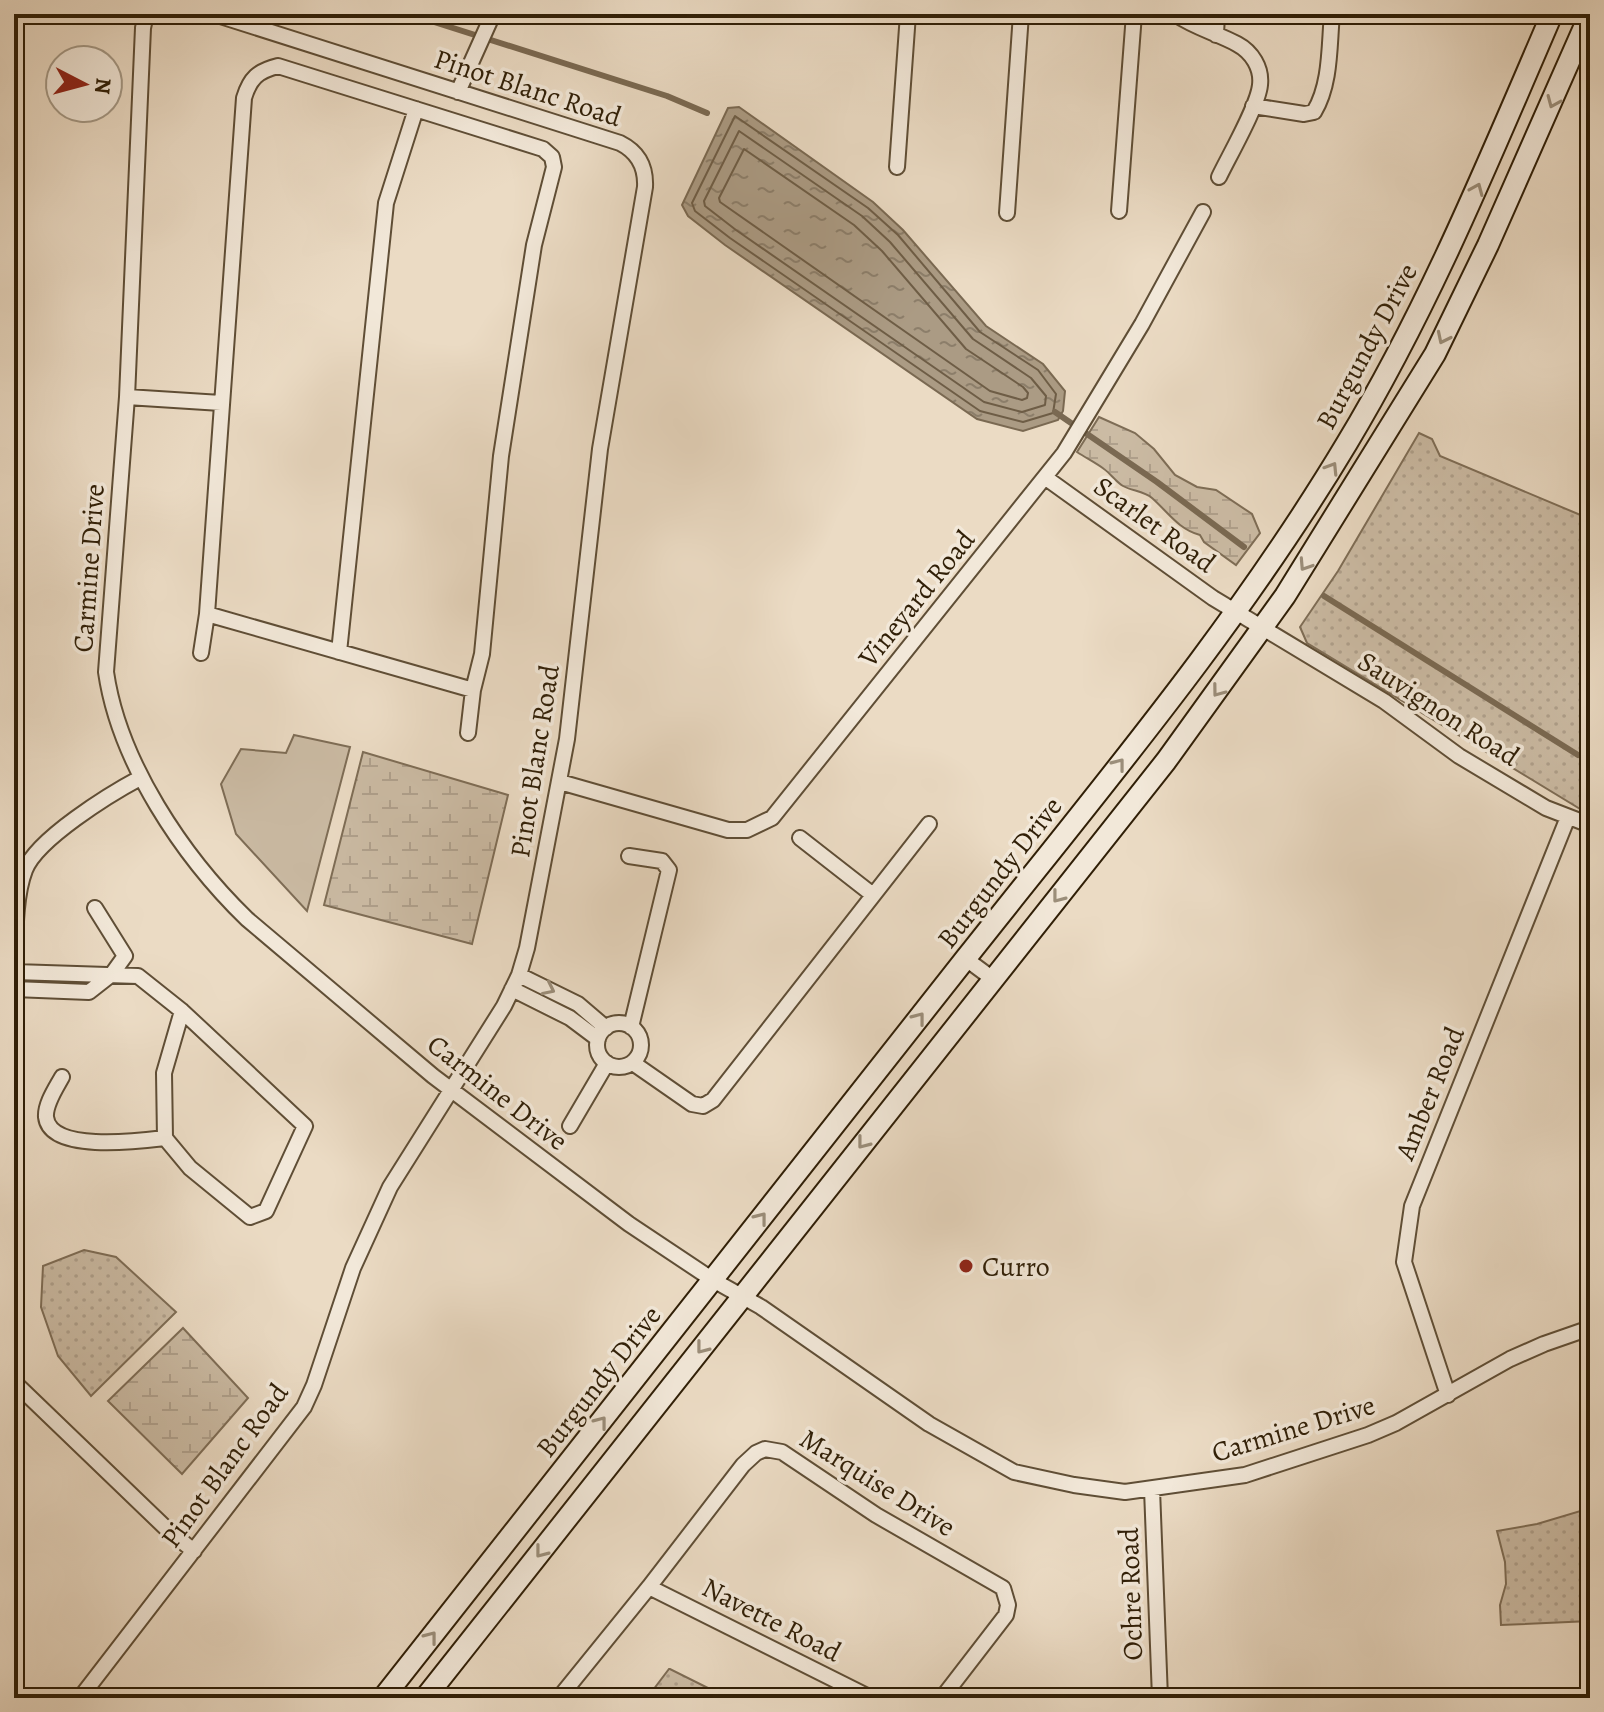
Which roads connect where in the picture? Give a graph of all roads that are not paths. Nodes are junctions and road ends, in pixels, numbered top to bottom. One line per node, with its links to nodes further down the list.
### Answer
1 (146, 14): 21 (street, Carmine Drive)
2 (214, 14): 13 (street, Pinot Blanc Road)
3 (493, 14): 13 (street)
4 (908, 14): 16 (street)
5 (1021, 14): 20 (street)
6 (1134, 14): 18 (street)
7 (1175, 14): 12 (street)
8 (1217, 14): 12 (street)
9 (1332, 14): 14 (street)
10 (1552, 14): 24 (main road, Burgundy Drive, one-way to 10)
11 (1590, 14): 26 (main road, Burgundy Drive, one-way to 26)
12 (1216, 35): 14 (street)
13 (458, 92): 32 (street, Pinot Blanc Road)
14 (1253, 106): 17 (street)
15 (416, 109): 22 (street); 27 (street); 29 (street)
16 (897, 167)
17 (1219, 177)
18 (1119, 211)
19 (1203, 212): 23 (street, Vineyard Road)
20 (1007, 213)
21 (127, 397): 22 (street); 31 (street, Carmine Drive)
22 (221, 403): 25 (street)
23 (1046, 478): 24 (street, Scarlet Road); 32 (street, Vineyard Road)
24 (1236, 612): 26 (street, Scarlet Road); 40 (main road, Burgundy Drive, one-way to 24)
25 (207, 614): 27 (street); 28 (street)
26 (1263, 628): 33 (street, Sauvignon Road); 44 (main road, Burgundy Drive, one-way to 44)
27 (339, 652): 29 (street)
28 (201, 653)
29 (473, 690): 30 (street)
30 (468, 733)
31 (140, 778): 41 (street); 54 (street, Carmine Drive)
32 (560, 782): 43 (street, Pinot Blanc Road)
33 (1568, 817): 35 (street, Sauvignon Road); 61 (street, Amber Road)
34 (929, 824): 38 (street)
35 (1590, 825)
36 (800, 838): 38 (street)
37 (629, 856): 49 (street)
38 (873, 895): 52 (street)
39 (95, 908): 42 (street)
40 (966, 959): 44 (street); 57 (main road, Burgundy Drive, one-way to 40)
41 (15, 972): 42 (street); 45 (street)
42 (112, 974): 46 (street); 48 (street)
43 (519, 975): 47 (street, Pinot Blanc Road); 50 (street, one-way to 50)
44 (993, 979): 58 (main road, Burgundy Drive, one-way to 58)
45 (14, 982)
46 (14, 989)
47 (512, 989): 50 (street); 54 (street, Pinot Blanc Road)
48 (182, 1011): 56 (street); 56 (street)
49 (631, 1027): 50 (street); 52 (street)
50 (602, 1033): 51 (street)
51 (607, 1063): 52 (street); 55 (street)
52 (633, 1063)
53 (62, 1077): 56 (street)
54 (451, 1090): 57 (street, Carmine Drive); 63 (street, Pinot Blanc Road)
55 (570, 1126)
56 (165, 1138)
57 (713, 1280): 58 (street, Carmine Drive); 66 (main road, Burgundy Drive, one-way to 57)
58 (743, 1296): 62 (street, Carmine Drive); 67 (main road, Burgundy Drive, one-way to 67)
59 (1590, 1328): 61 (street, Carmine Drive)
60 (14, 1382): 63 (street)
61 (1448, 1395): 62 (street, Carmine Drive)
62 (1152, 1489): 71 (street, Ochre Road)
63 (194, 1551): 65 (street, Pinot Blanc Road)
64 (649, 1587): 68 (street, Marquise Drive); 69 (street, Navette Road); 70 (street, Marquise Drive)
65 (80, 1698)
66 (383, 1698)
67 (425, 1698)
68 (559, 1698)
69 (871, 1698)
70 (942, 1698)
71 (1160, 1698)

